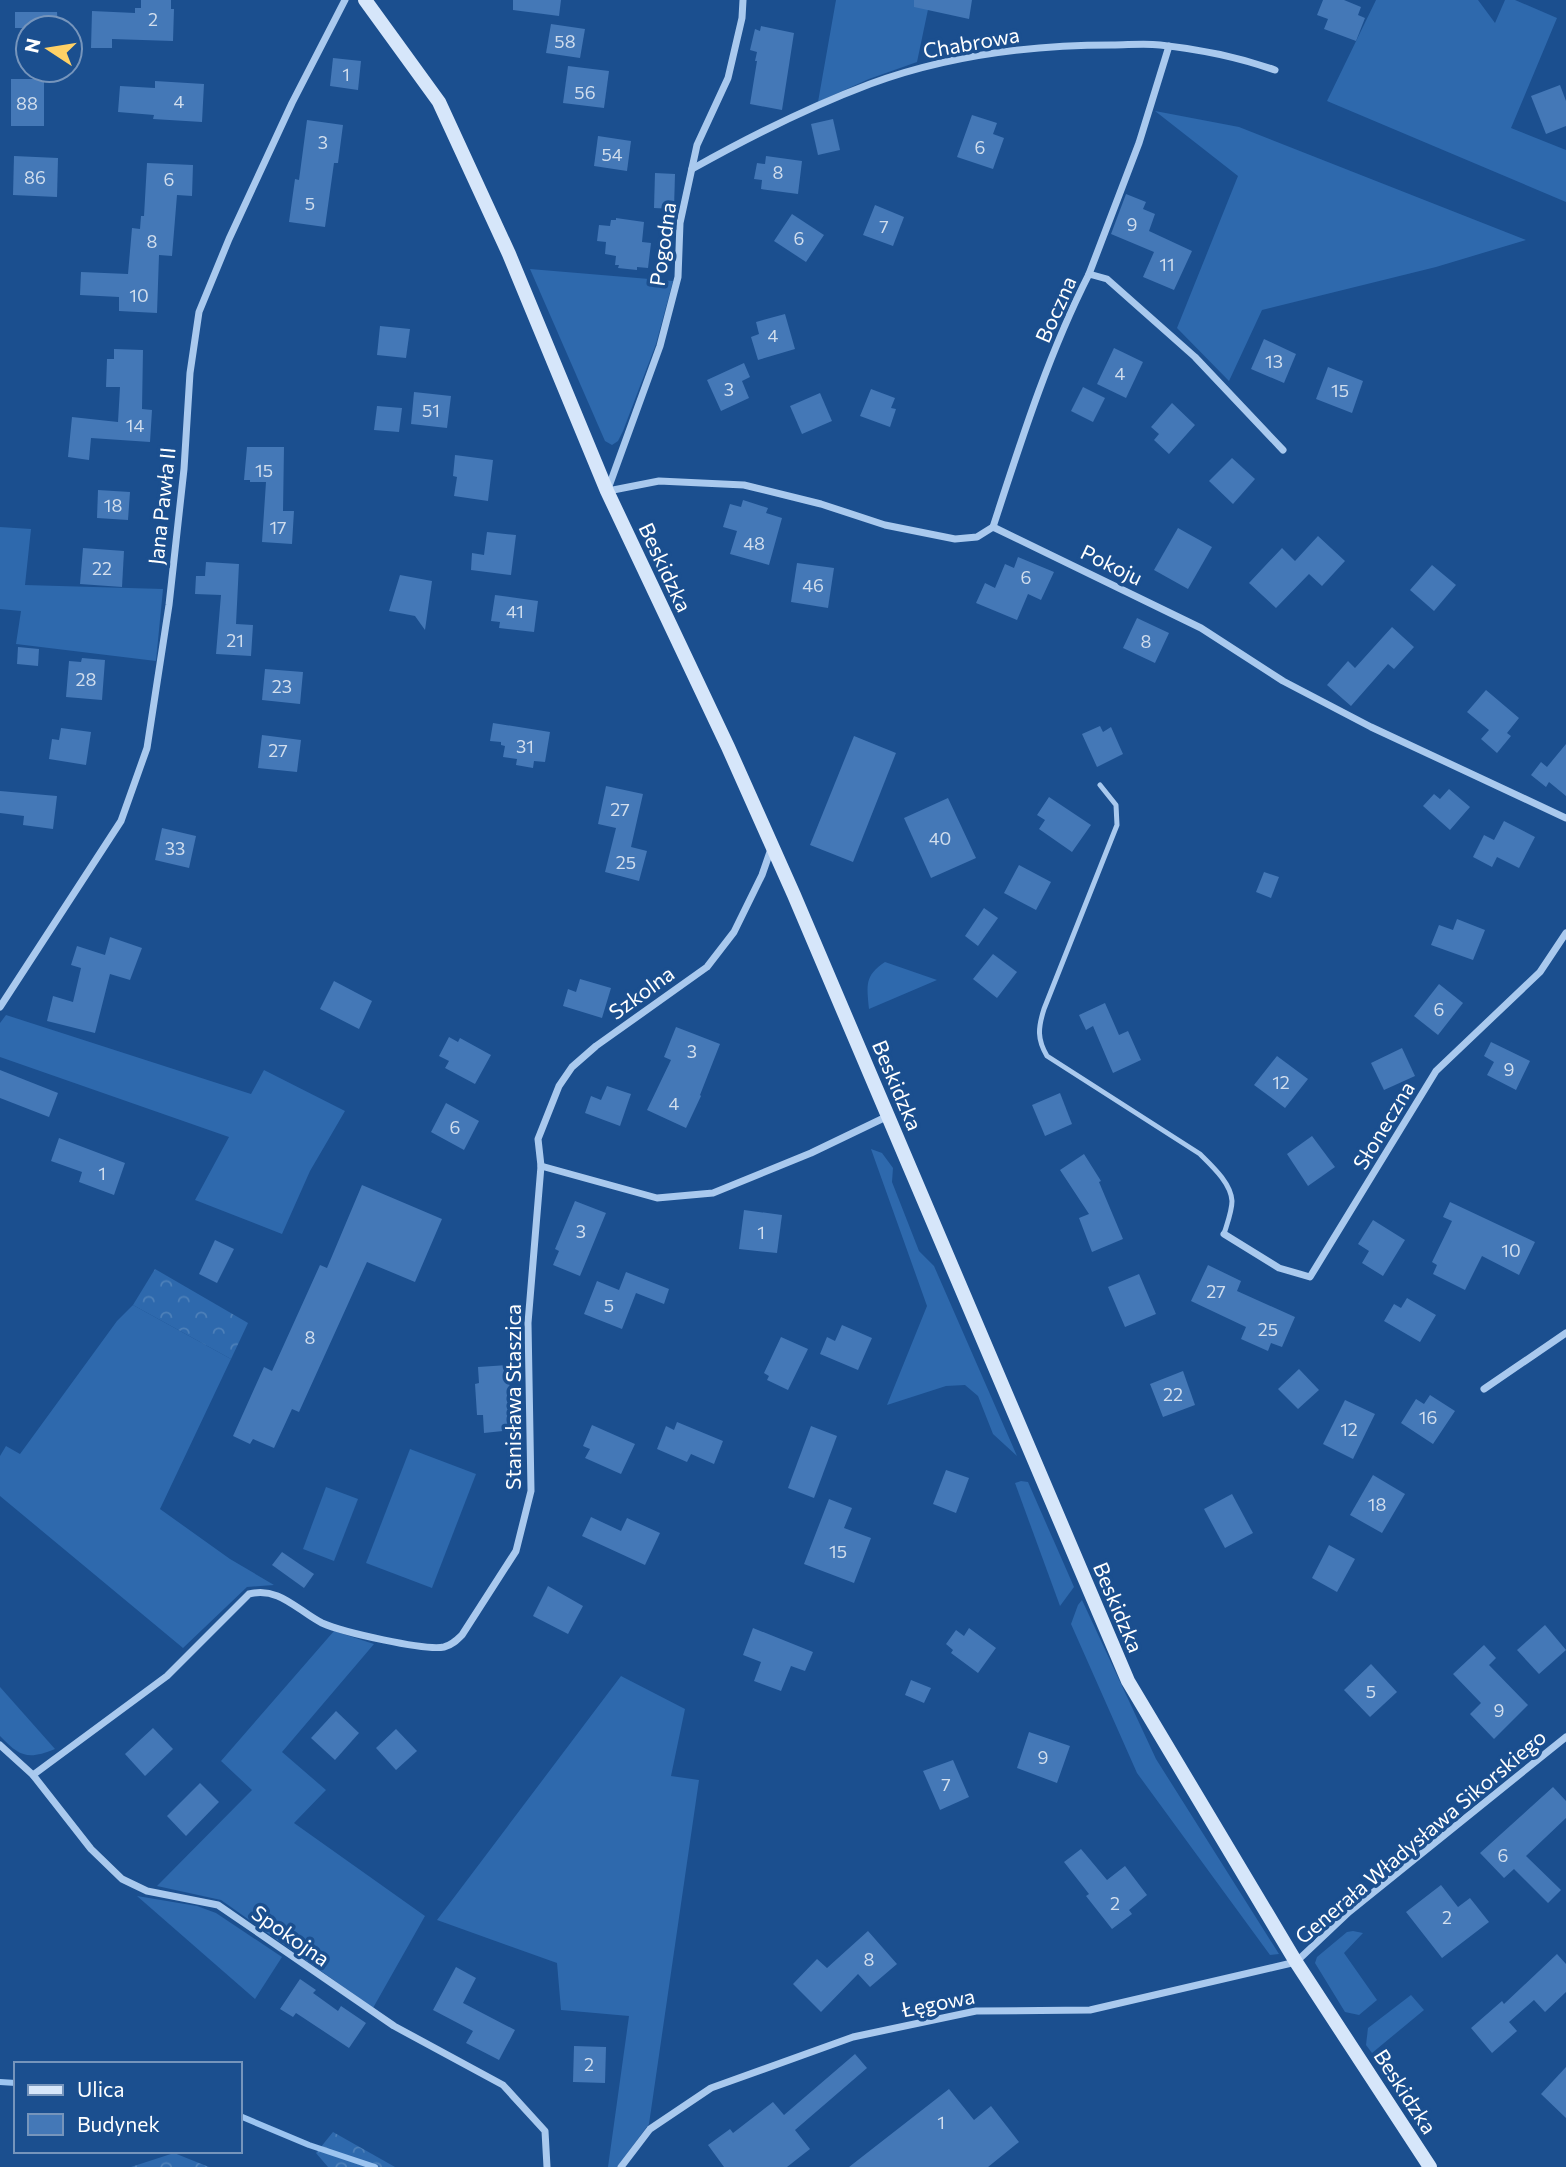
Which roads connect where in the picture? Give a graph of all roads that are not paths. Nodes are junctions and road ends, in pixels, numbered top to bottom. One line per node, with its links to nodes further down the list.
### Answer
1 (345, 0): 15 (street, Jana Pawła II)
2 (365, 0): 9 (street, Beskidzka)
3 (743, 0): 6 (street, Pogodna)
4 (1169, 46): 5 (street, Chabrowa); 6 (street, Chabrowa); 7 (street)
5 (1275, 70)
6 (692, 169): 9 (street, Pogodna)
7 (1089, 274): 8 (street, Boczna); 10 (street, Boczna)
8 (1283, 450)
9 (607, 491): 10 (street); 13 (street, Beskidzka)
10 (993, 527): 12 (street, Pokoju)
11 (1100, 785): 18 (lane)
12 (1566, 818)
13 (773, 845): 16 (street, Beskidzka); 17 (street, Szkolna)
14 (1566, 933): 18 (street, Słoneczna)
15 (0, 1007)
16 (888, 1116): 17 (street); 24 (street, Beskidzka)
17 (541, 1166): 23 (street, Stanisława Staszica)
18 (1224, 1234)
19 (1566, 1334): 20 (street)
20 (1484, 1389)
21 (1566, 1737): 24 (street, Generała Władysława Sikorskiego)
22 (0, 1745): 23 (street, Spokojna)
23 (33, 1775): 25 (street, Spokojna)
24 (1296, 1962): 26 (street, Łęgowa); 27 (street, Beskidzka)
25 (547, 2167)
26 (621, 2167)
27 (1430, 2167)

